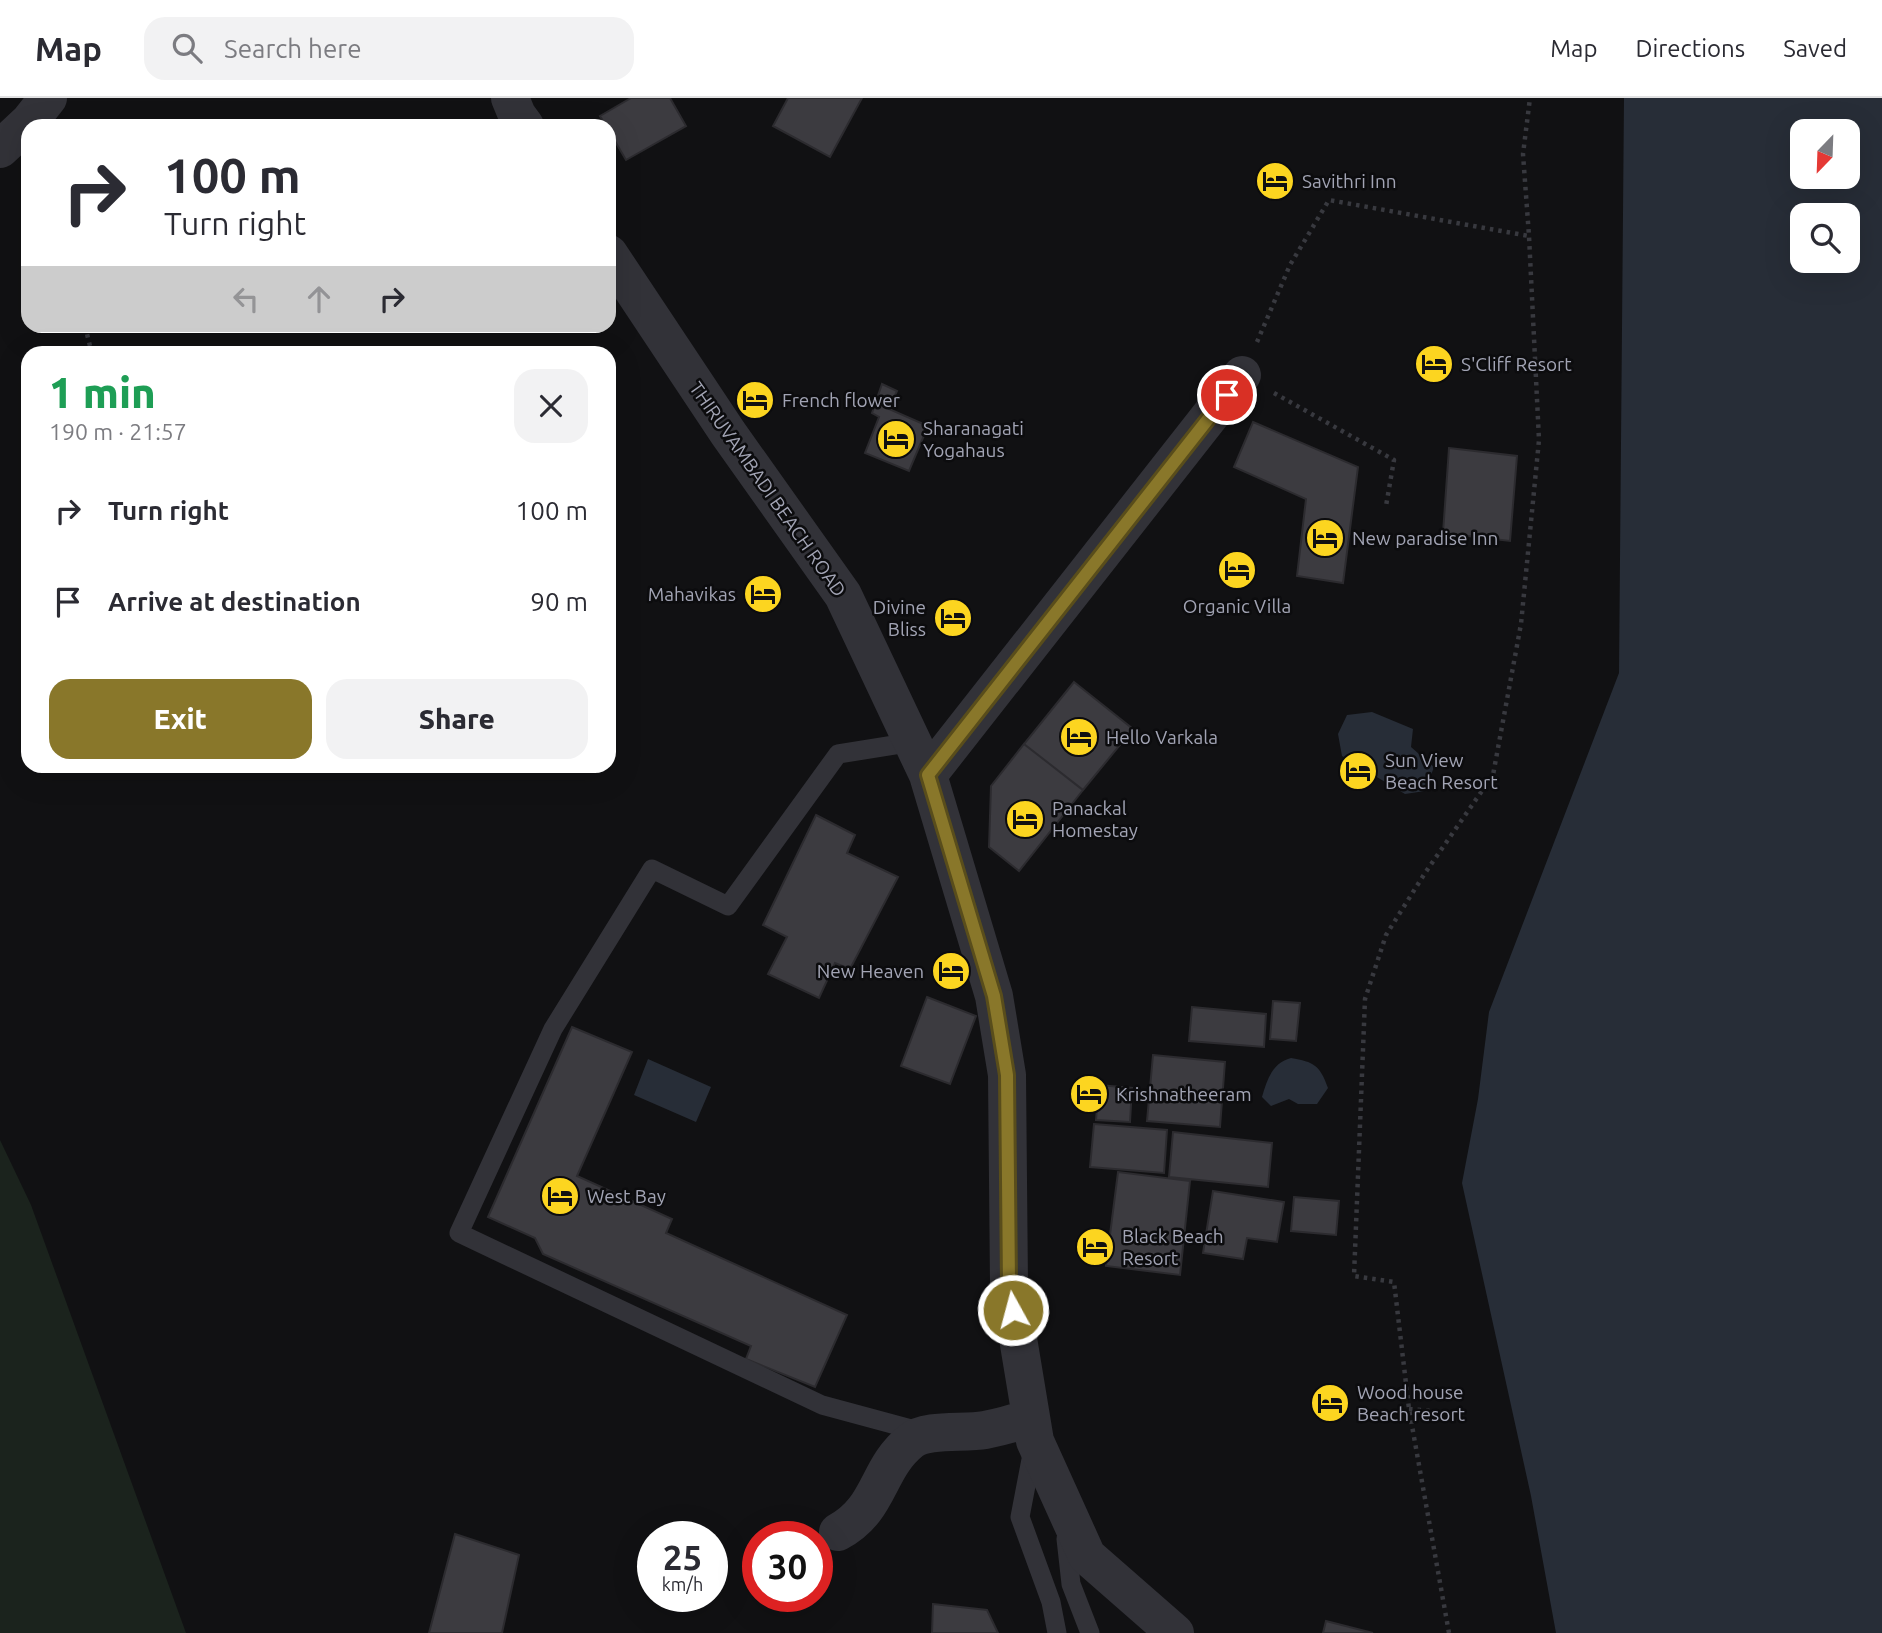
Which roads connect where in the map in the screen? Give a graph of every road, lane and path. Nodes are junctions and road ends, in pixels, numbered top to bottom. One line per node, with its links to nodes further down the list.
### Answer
1 (48, 98): 4 (street)
2 (510, 98): 5 (street)
3 (1530, 98): 8 (path)
4 (31, 119)
5 (521, 119)
6 (21, 129): 7 (street)
7 (0, 149)
8 (1529, 236): 10 (path); 13 (path)
9 (616, 265): 12 (street, THIRUVAMBADI BEACH ROAD)
10 (1242, 375): 11 (path); 12 (street)
11 (1386, 506)
12 (920, 759): 15 (street, THIRUVAMBADI BEACH ROAD); 16 (lane)
13 (1409, 1409): 14 (path); 21 (path)
14 (1467, 1414)
15 (1033, 1429): 16 (street); 18 (lane); 19 (lane); 20 (street, THIRUVAMBADI BEACH ROAD)
16 (926, 1434): 17 (street)
17 (838, 1532)
18 (1057, 1633)
19 (1090, 1633)
20 (1175, 1633)
21 (1449, 1633)

